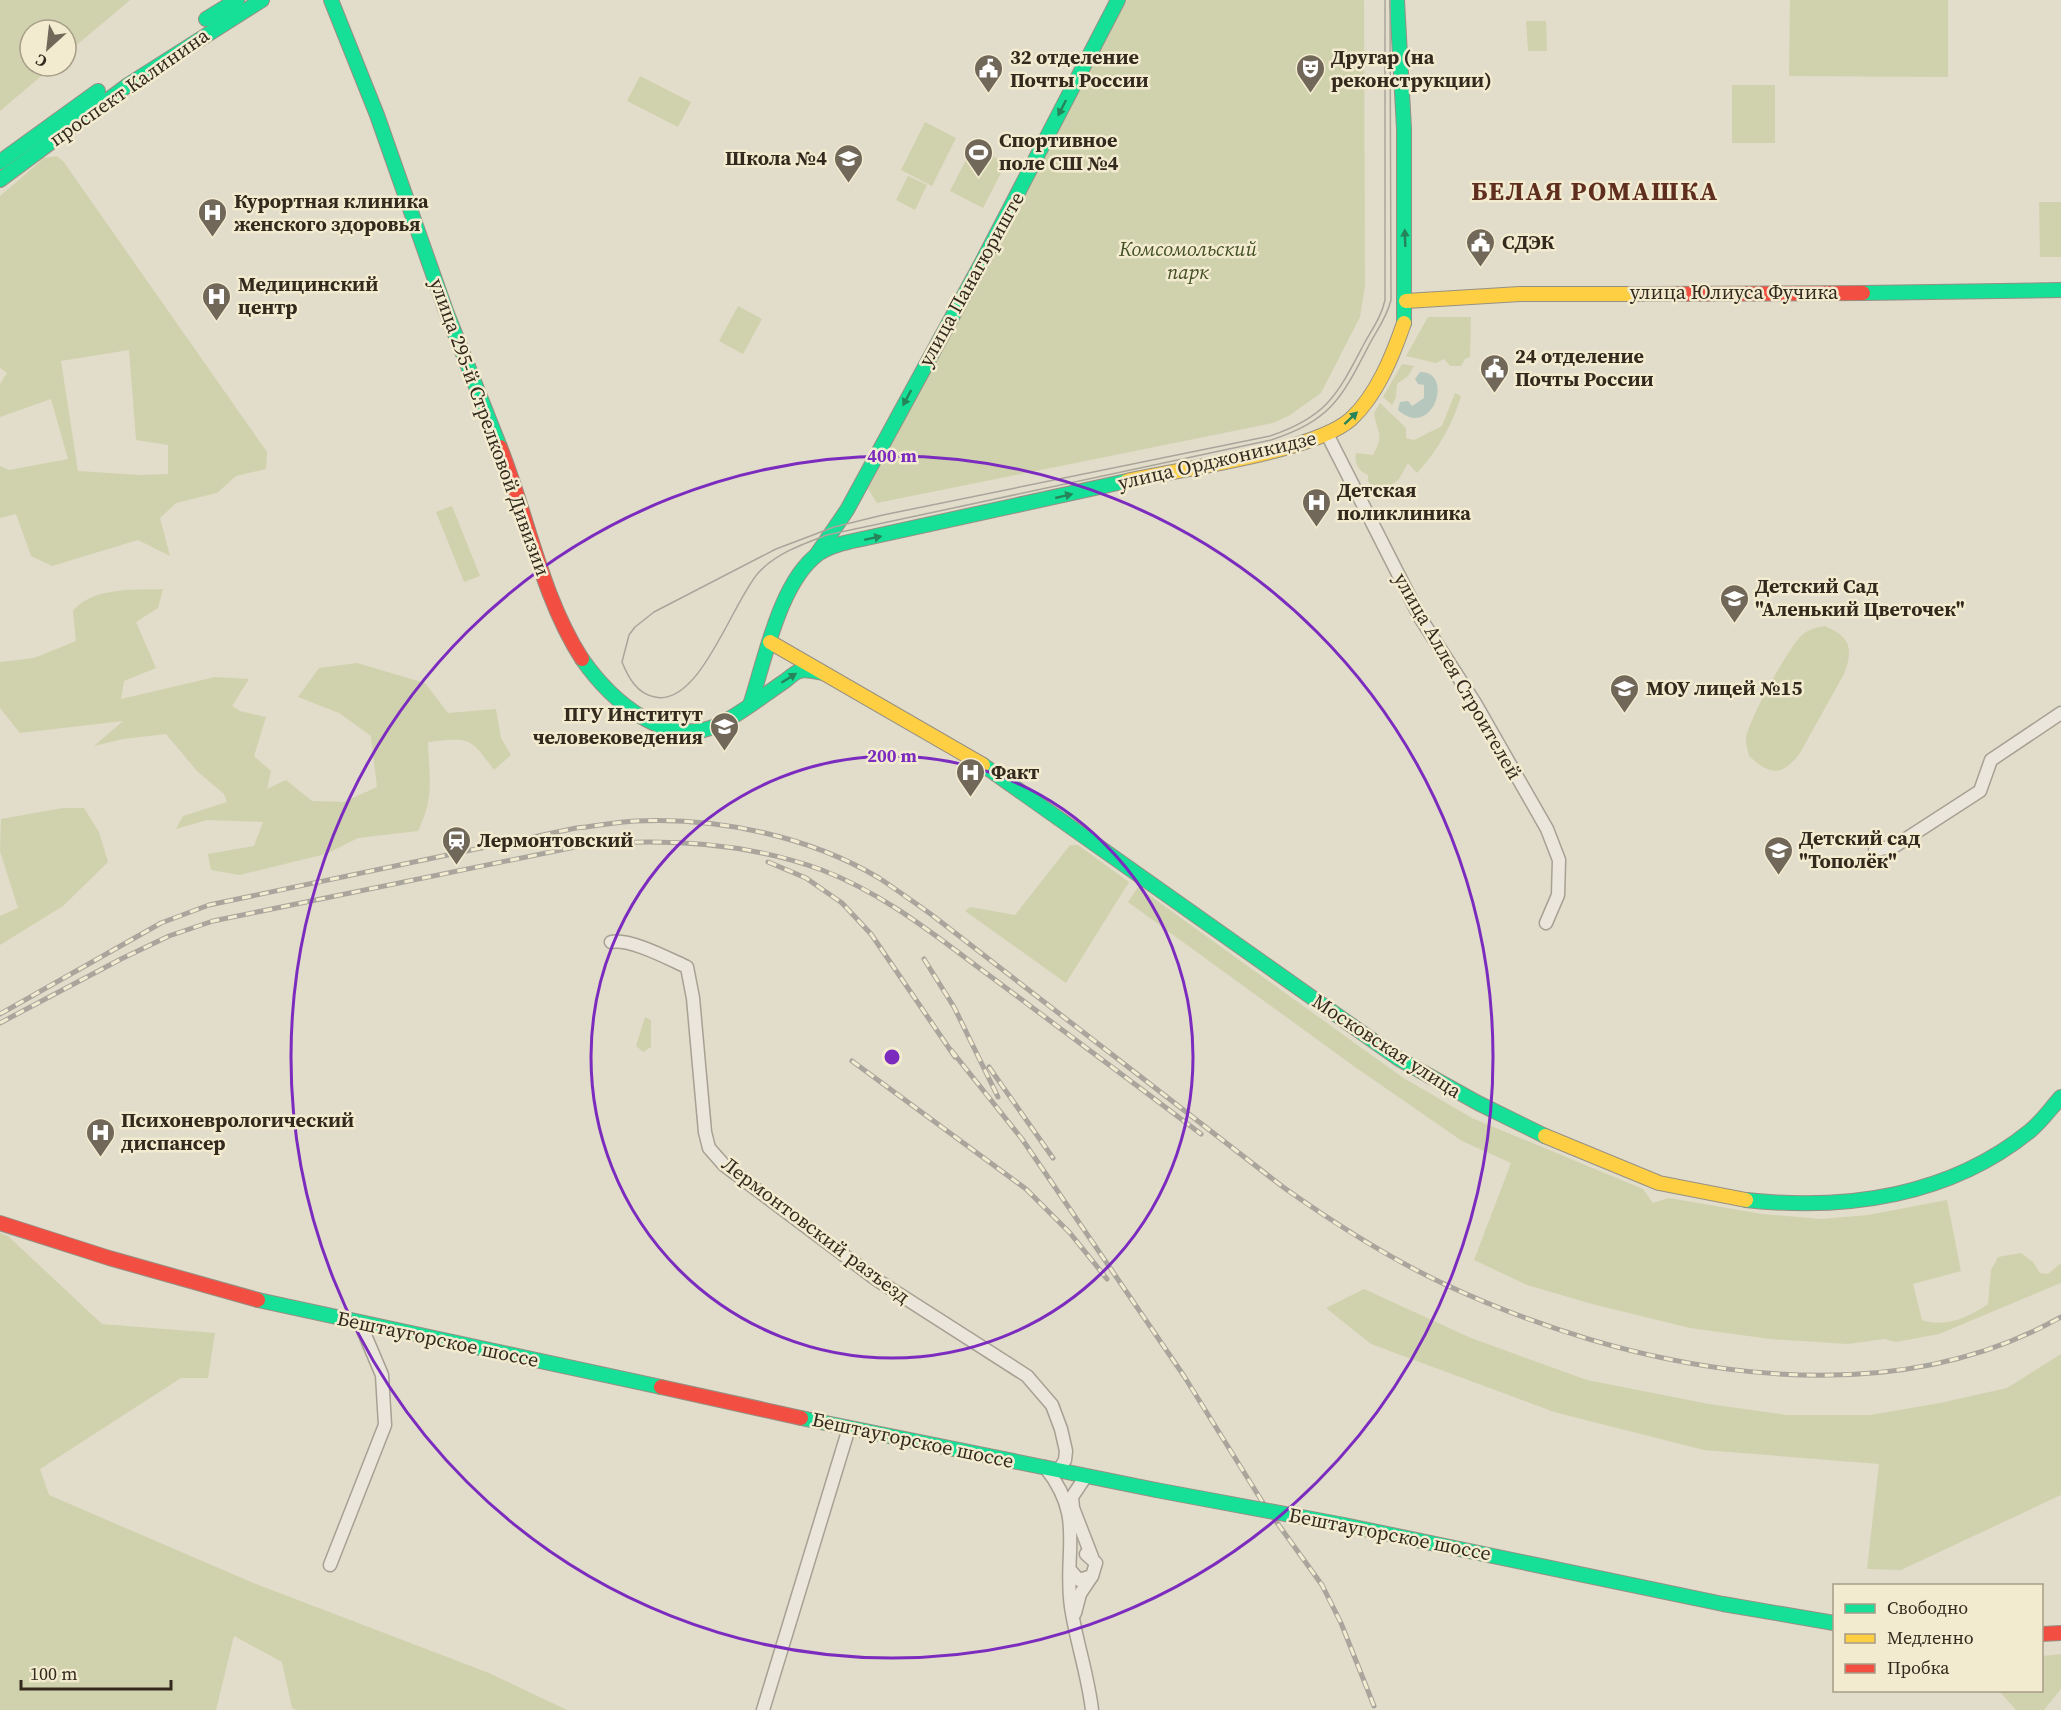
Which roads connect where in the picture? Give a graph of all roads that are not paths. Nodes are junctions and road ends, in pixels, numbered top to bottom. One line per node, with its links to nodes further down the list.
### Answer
1 (237, 0): 6 (street, проспект Калинина)
2 (262, 0): 7 (street, проспект Калинина)
3 (331, 0): 14 (street, улица 295-й Стрелковой Дивизии)
4 (1118, 0): 11 (street, улица Панагюриште, one-way to 11)
5 (1398, 0): 9 (street, улица Орджоникидзе, one-way to 5)
6 (0, 162)
7 (0, 180)
8 (2061, 290): 9 (street, улица Юлиуса Фучика)
9 (1406, 301): 10 (street, улица Орджоникидзе, one-way to 9)
10 (1327, 434): 11 (street, улица Орджоникидзе, one-way to 10); 17 (street, улица Аллея Строителей)
11 (817, 554): 12 (street)
12 (770, 642): 13 (street, Московская улица); 14 (street)
13 (832, 675): 14 (street, Московская улица, one-way to 13); 19 (street, Московская улица)
14 (751, 702)
15 (2061, 713): 16 (street)
16 (1875, 850)
17 (1546, 923)
18 (611, 942): 24 (street, Лермонтовский разъезд)
19 (2061, 1097)
20 (0, 1223): 21 (street, Бештаугорское шоссе)
21 (360, 1323): 22 (street, Бештаугорское шоссе); 27 (street)
22 (849, 1428): 23 (street, Бештаугорское шоссе); 34 (street)
23 (1045, 1467): 24 (street, Бештаугорское шоссе); 28 (street)
24 (1059, 1470): 25 (street, Бештаугорское шоссе)
25 (1086, 1476): 26 (street); 31 (street, Бештаугорское шоссе, bridge)
26 (1092, 1557): 28 (street); 29 (street)
27 (330, 1565)
28 (1070, 1567): 29 (street); 30 (street)
29 (1092, 1576): 30 (street)
30 (1074, 1620): 35 (street)
31 (1833, 1623)
32 (2061, 1633): 33 (street)
33 (2043, 1634)
34 (763, 1710)
35 (1092, 1710)

